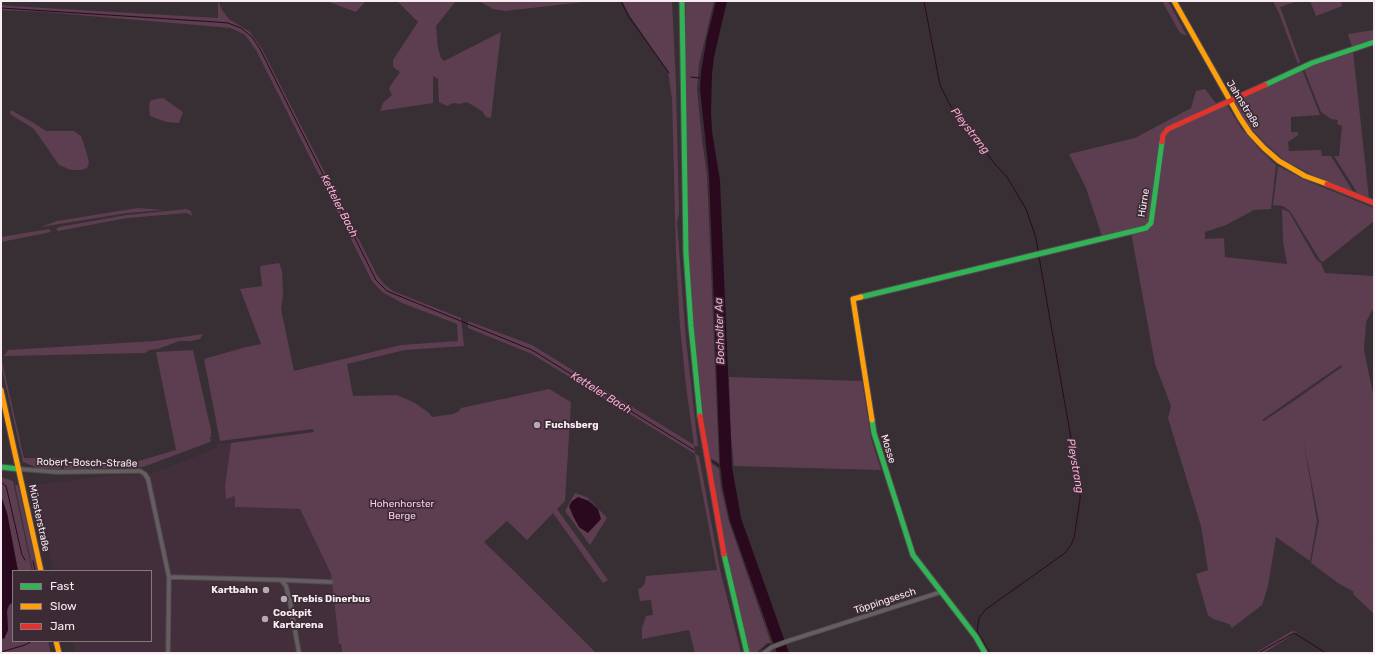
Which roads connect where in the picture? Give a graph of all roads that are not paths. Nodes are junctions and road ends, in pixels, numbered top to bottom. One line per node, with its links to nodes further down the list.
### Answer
1 (679, 1): 20 (main road)
2 (682, 1): 21 (main road)
3 (1174, 1): 5 (main road, Jahnstraße)
4 (1374, 42): 5 (main road, Hürne)
5 (1230, 102): 6 (main road, Jahnstraße); 7 (main road, Hürne)
6 (1374, 203)
7 (853, 299): 15 (main road, Mosse)
8 (1, 390): 10 (main road, Münsterstraße)
9 (1, 467): 10 (main road)
10 (19, 469): 11 (main road, Münsterstraße); 12 (street, Robert-Bosch-Straße)
11 (41, 570)
12 (169, 577): 13 (street); 18 (street, Robert-Bosch-Straße)
13 (281, 580): 14 (street); 19 (street)
14 (331, 582)
15 (941, 592): 22 (street, Töppingsesch); 23 (main road)
16 (56, 642): 17 (main road)
17 (59, 653)
18 (168, 653)
19 (299, 653)
20 (744, 653)
21 (747, 653)
22 (764, 653)
23 (985, 653)

